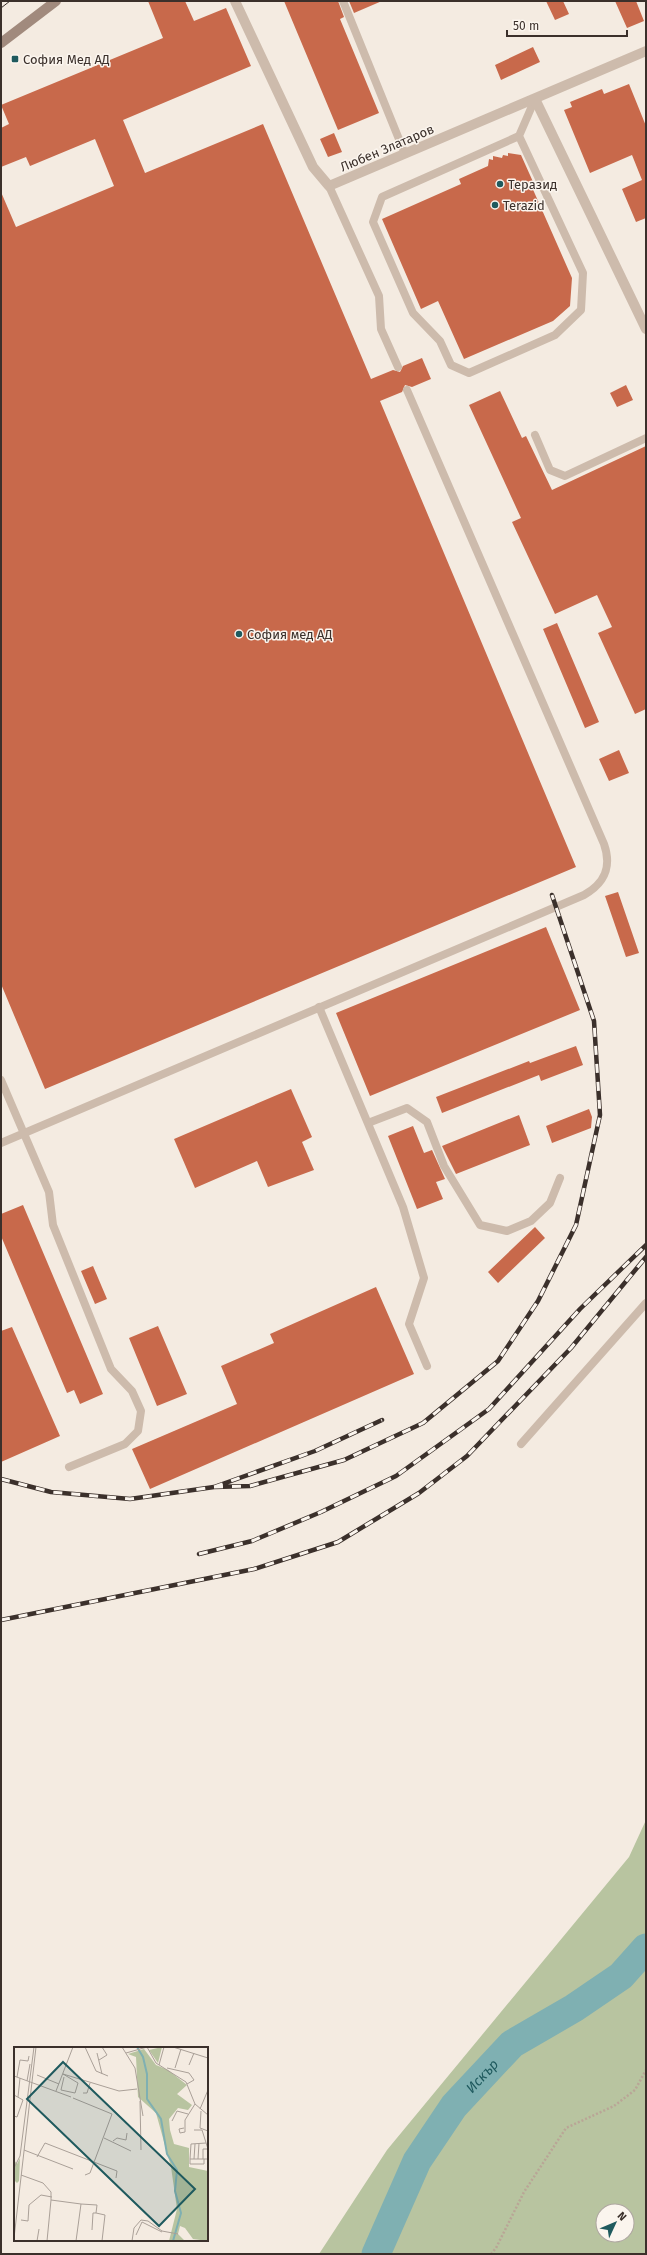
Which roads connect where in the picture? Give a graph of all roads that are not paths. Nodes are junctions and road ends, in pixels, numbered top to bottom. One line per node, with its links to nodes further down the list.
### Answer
1 (56, 1): 4 (main road)
2 (235, 1): 9 (street, Любен Златаров)
3 (343, 1): 8 (lane)
4 (1, 43)
5 (646, 50): 6 (street, Любен Златаров)
6 (535, 99): 7 (lane); 8 (street, Любен Златаров); 10 (street)
7 (519, 136): 7 (lane)
8 (405, 154): 9 (street, Любен Златаров)
9 (329, 186): 11 (lane)
10 (646, 329)
11 (398, 367)
12 (408, 390): 15 (lane)
13 (535, 435): 14 (lane)
14 (646, 438)
15 (319, 1007): 17 (lane); 18 (lane)
16 (1, 1080): 18 (lane)
17 (368, 1123): 20 (lane); 22 (lane)
18 (24, 1133): 19 (lane); 24 (lane)
19 (1, 1143)
20 (560, 1178)
21 (646, 1303): 23 (lane)
22 (427, 1366)
23 (521, 1444)
24 (69, 1467)

